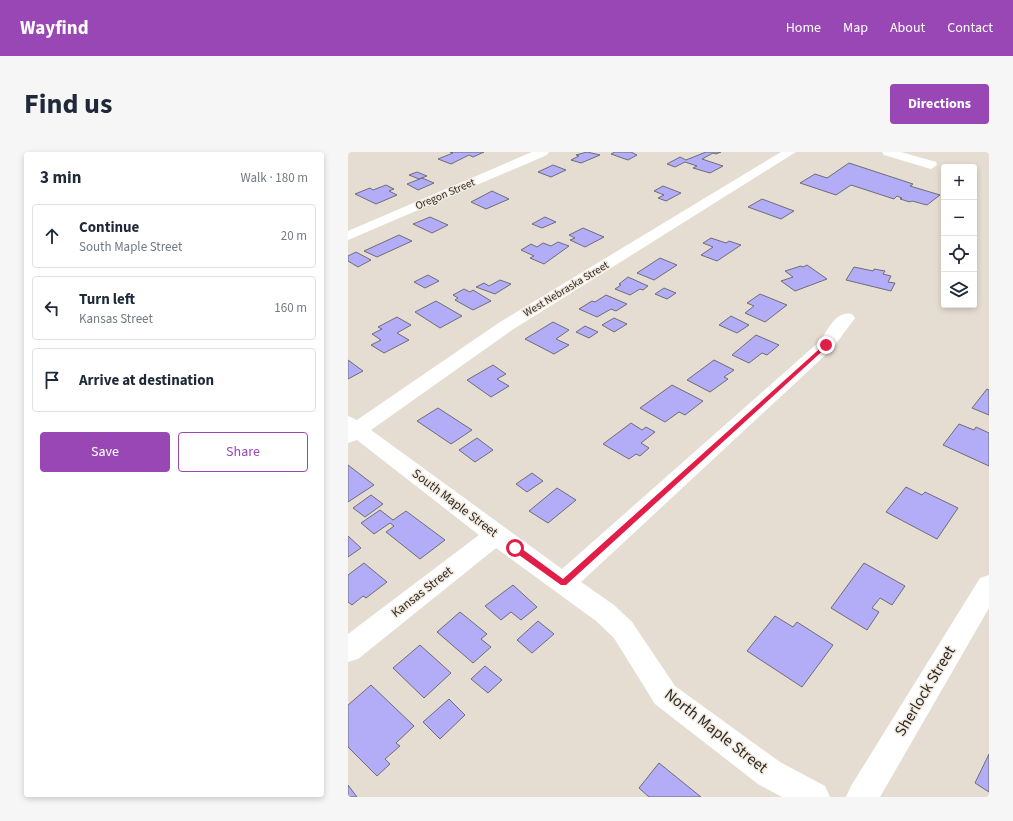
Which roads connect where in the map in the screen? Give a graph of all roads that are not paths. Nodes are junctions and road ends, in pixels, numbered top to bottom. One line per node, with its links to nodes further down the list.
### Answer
1 (543, 152): 5 (street, Oregon Street)
2 (790, 152): 7 (street, West Nebraska Street)
3 (888, 152): 4 (street)
4 (931, 165)
5 (348, 236)
6 (846, 318): 9 (street)
7 (351, 430): 8 (street, South Maple Street)
8 (496, 534): 9 (street, South Maple Street); 11 (street, Kansas Street)
9 (563, 583): 12 (street, North Maple Street)
10 (989, 585): 13 (street, Sherlock Street)
11 (348, 650)
12 (814, 797)
13 (862, 797)

